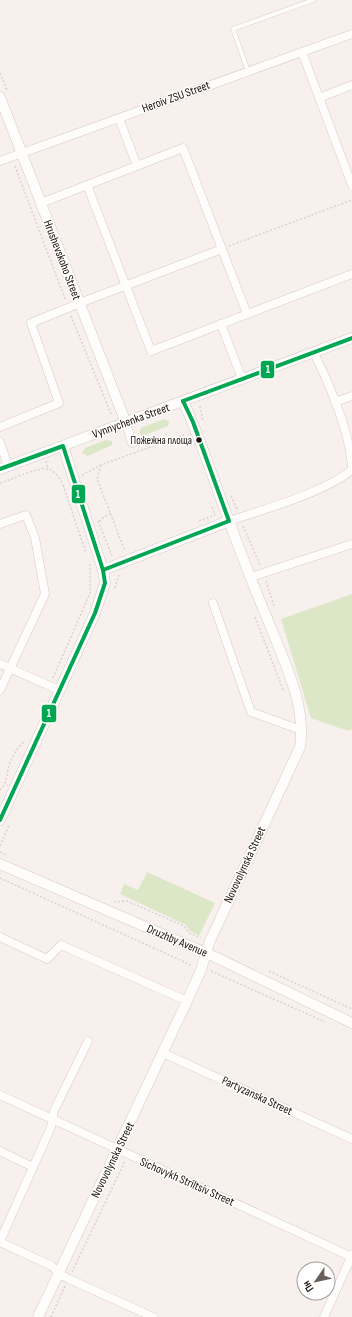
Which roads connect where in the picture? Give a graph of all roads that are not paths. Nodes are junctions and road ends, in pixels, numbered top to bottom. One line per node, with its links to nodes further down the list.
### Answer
1 (313, 0): 4 (lane)
2 (352, 34): 3 (street, Heroiv ZSU Street)
3 (302, 52): 4 (street, Heroiv ZSU Street); 7 (street)
4 (248, 72): 8 (street, Heroiv ZSU Street)
5 (352, 85): 7 (street)
6 (0, 97): 9 (street, Hrushevskoho Street)
7 (319, 98): 13 (street)
8 (119, 118): 9 (street, Heroiv ZSU Street); 11 (street)
9 (21, 153): 10 (street, Heroiv ZSU Street); 14 (street, Hrushevskoho Street)
10 (0, 161)
11 (137, 166): 12 (street); 15 (street)
12 (87, 185): 14 (street); 17 (street)
13 (352, 185)
14 (41, 203): 18 (street, Hrushevskoho Street)
15 (222, 249): 17 (street); 19 (street)
16 (352, 274): 19 (street)
17 (126, 286): 18 (street); 20 (street)
18 (79, 304): 27 (street, Hrushevskoho Street); 28 (street)
19 (247, 314): 20 (street)
20 (221, 324): 23 (street)
21 (352, 338): 22 (street, Vynnychenka Street)
22 (314, 353): 23 (street, Vynnychenka Street); 26 (street)
23 (242, 379): 25 (street, Vynnychenka Street)
24 (352, 396): 26 (street)
25 (183, 402): 27 (street, Vynnychenka Street); 33 (street, Novovolynska Street)
26 (334, 402): 33 (street)
27 (126, 423): 30 (street); 31 (street, Vynnychenka Street)
28 (0, 427)
29 (0, 442): 32 (street)
30 (132, 443)
31 (62, 446): 32 (street, Vynnychenka Street); 36 (street)
32 (4, 467)
33 (229, 521): 36 (street); 37 (street, Novovolynska Street)
34 (0, 524): 40 (street)
35 (352, 544): 37 (street)
36 (103, 570): 42 (street)
37 (251, 577): 43 (street, Novovolynska Street)
38 (213, 603): 43 (street)
39 (0, 664): 40 (street)
40 (10, 668): 41 (street); 42 (street)
41 (0, 690)
42 (59, 690): 44 (street)
43 (301, 730): 47 (street, Novovolynska Street)
44 (0, 820)
45 (0, 864): 47 (street, Druzhby Avenue)
46 (0, 937): 48 (street)
47 (202, 952): 48 (street, Novovolynska Street); 49 (street, Druzhby Avenue)
48 (187, 1002): 51 (street, Novovolynska Street)
49 (352, 1023)
50 (88, 1040): 53 (street)
51 (163, 1053): 54 (street, Partyzanska Street); 55 (street, Novovolynska Street)
52 (0, 1095): 53 (street, Sichovykh Striltsiv Street)
53 (51, 1119): 55 (street, Sichovykh Striltsiv Street); 57 (street)
54 (352, 1139)
55 (118, 1150): 59 (street, Sichovykh Striltsiv Street); 60 (street, Novovolynska Street)
56 (0, 1151): 57 (street)
57 (33, 1167): 58 (street)
58 (0, 1242): 60 (street)
59 (352, 1256): 63 (street)
60 (58, 1273): 61 (street, Novovolynska Street); 62 (street)
61 (38, 1317)
62 (153, 1317)
63 (324, 1317)

